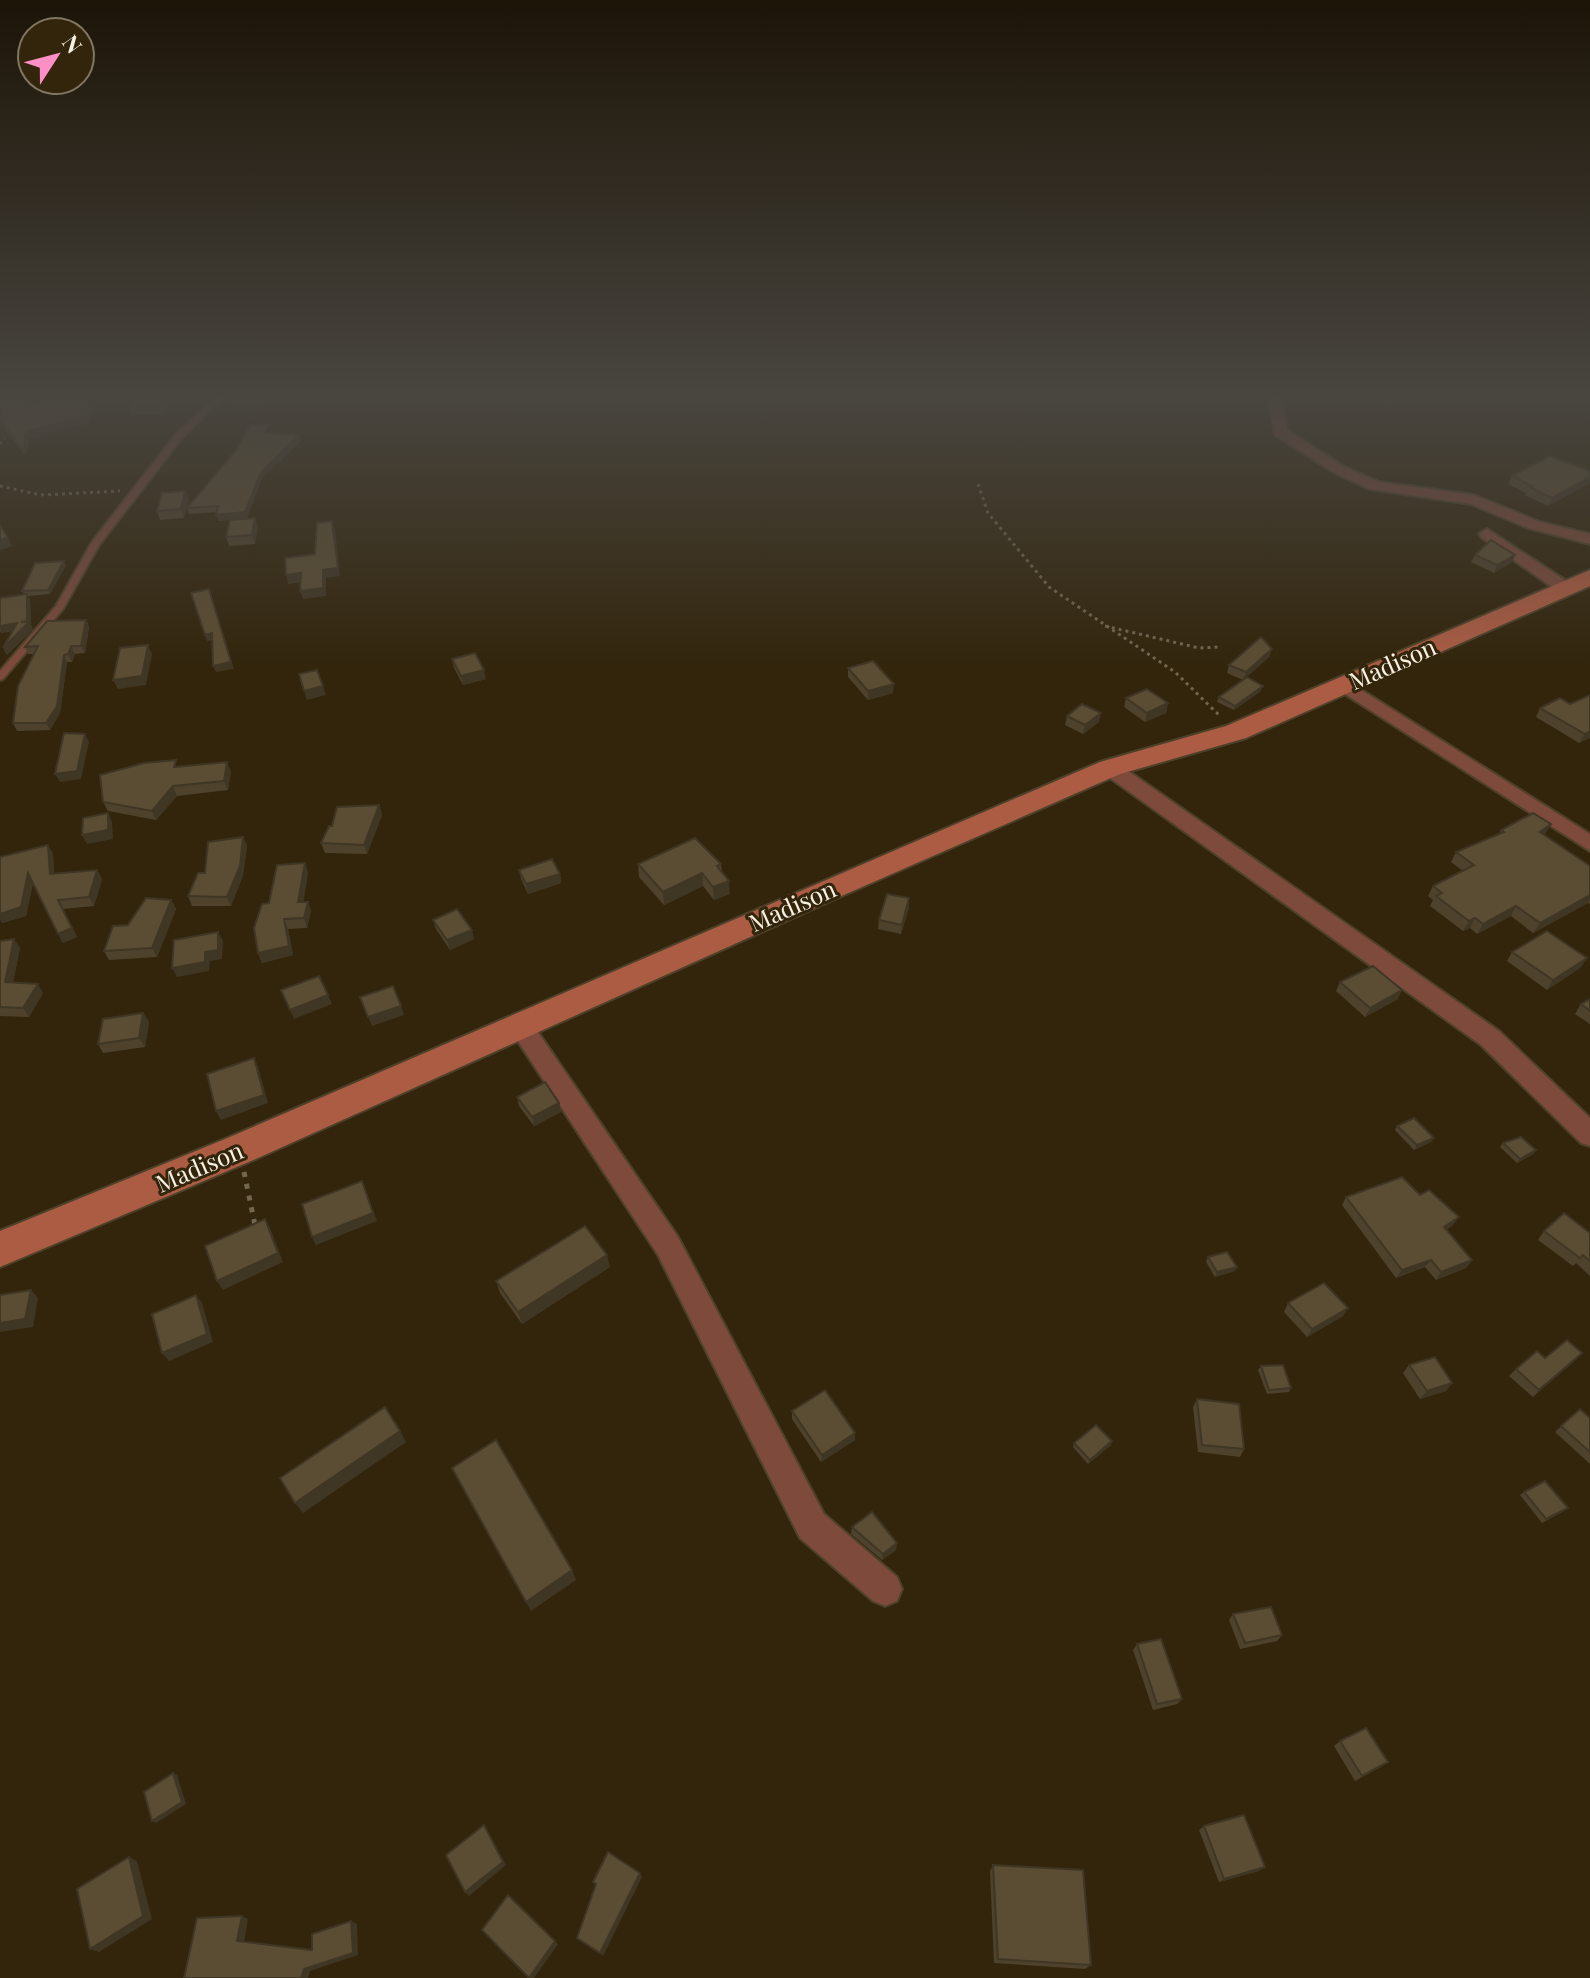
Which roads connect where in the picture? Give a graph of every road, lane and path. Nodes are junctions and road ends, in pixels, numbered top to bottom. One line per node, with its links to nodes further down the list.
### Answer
1 (141, 484): 5 (lane)
2 (978, 484): 9 (path)
3 (1371, 484): 7 (street)
4 (0, 486): 5 (path)
5 (137, 490): 11 (lane)
6 (1487, 534): 8 (street)
7 (1590, 539)
8 (1577, 582): 12 (street, Madison)
9 (1103, 625): 10 (path); 13 (path)
10 (1218, 647)
11 (0, 677)
12 (1344, 685): 13 (street, Madison); 15 (street)
13 (1236, 732): 14 (street, Madison)
14 (1110, 768): 16 (street, Madison); 17 (street)
15 (1590, 844)
16 (520, 1026): 18 (street, Madison); 21 (street)
17 (1590, 1135)
18 (238, 1150): 19 (path); 20 (street, Madison)
19 (255, 1225)
20 (0, 1249)
21 (885, 1589)

